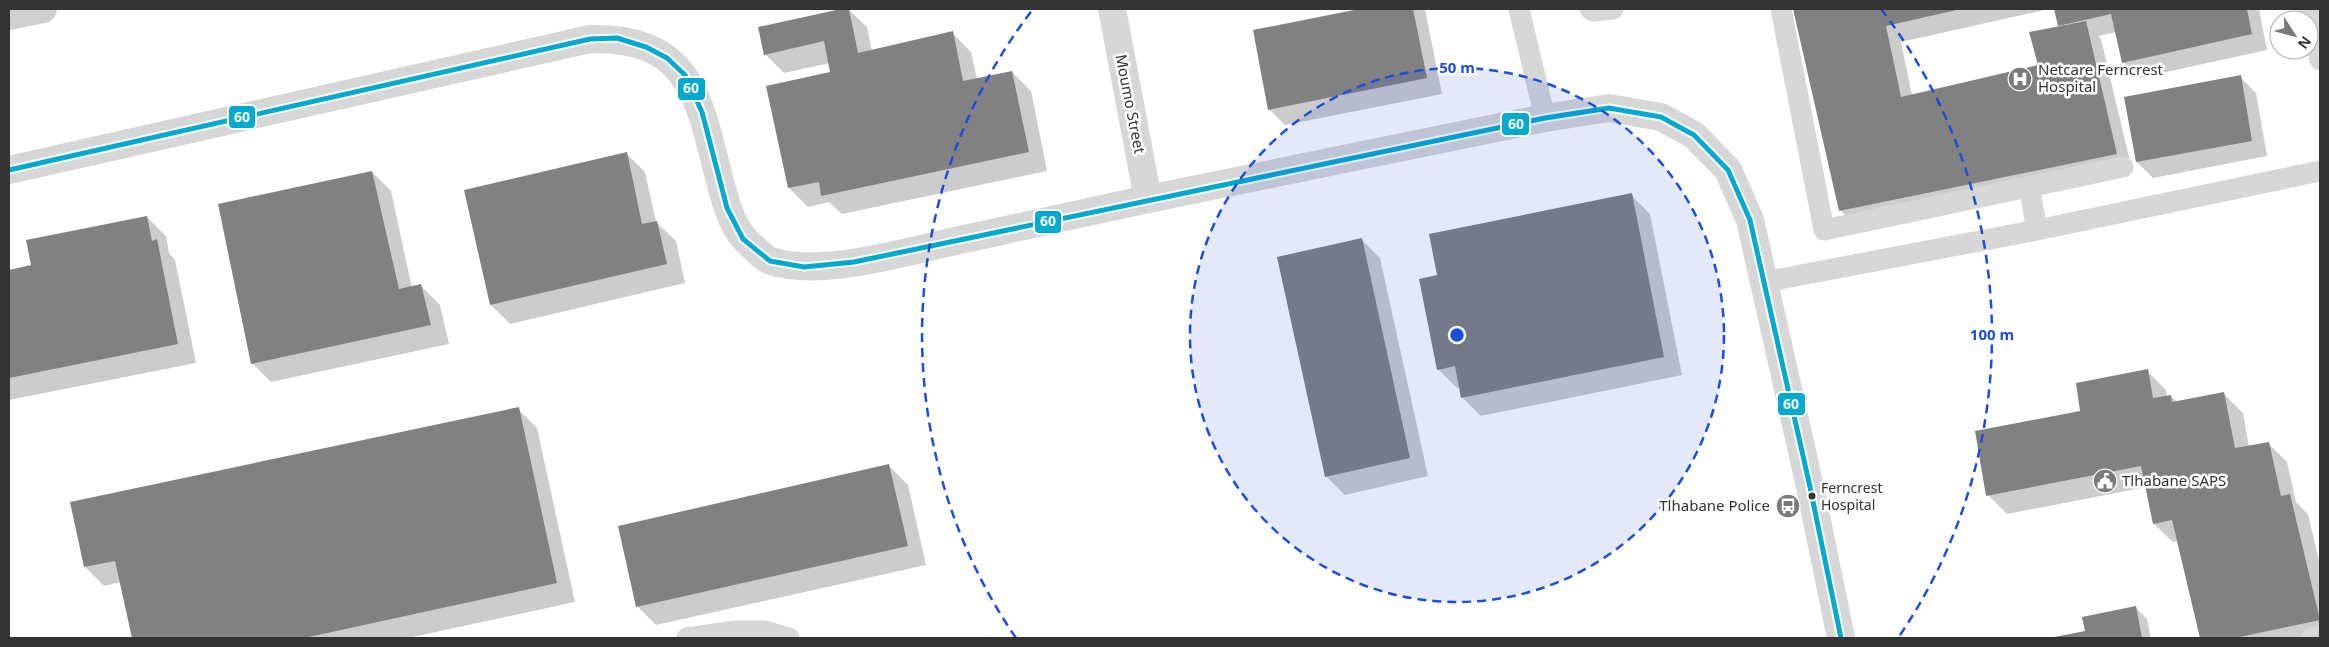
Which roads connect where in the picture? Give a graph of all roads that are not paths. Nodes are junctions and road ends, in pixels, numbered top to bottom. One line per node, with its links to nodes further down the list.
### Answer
1 (43, 9): 8 (main road)
2 (1112, 9): 15 (street, Moumo Street)
3 (1519, 9): 10 (lane)
4 (1590, 9): 5 (lane)
5 (1612, 9)
6 (1780, 9): 14 (lane)
7 (2309, 9): 9 (lane)
8 (9, 16)
9 (2320, 60)
10 (1545, 118): 15 (street); 17 (street)
11 (2123, 167): 14 (lane)
12 (9, 170): 15 (street)
13 (2320, 171): 16 (lane)
14 (2029, 186): 16 (lane)
15 (1148, 200)
16 (2037, 230): 17 (lane)
17 (1764, 282): 21 (street)
18 (2320, 636): 22 (lane)
19 (687, 638): 20 (lane)
20 (789, 638)
21 (1841, 638)
22 (2312, 638)

